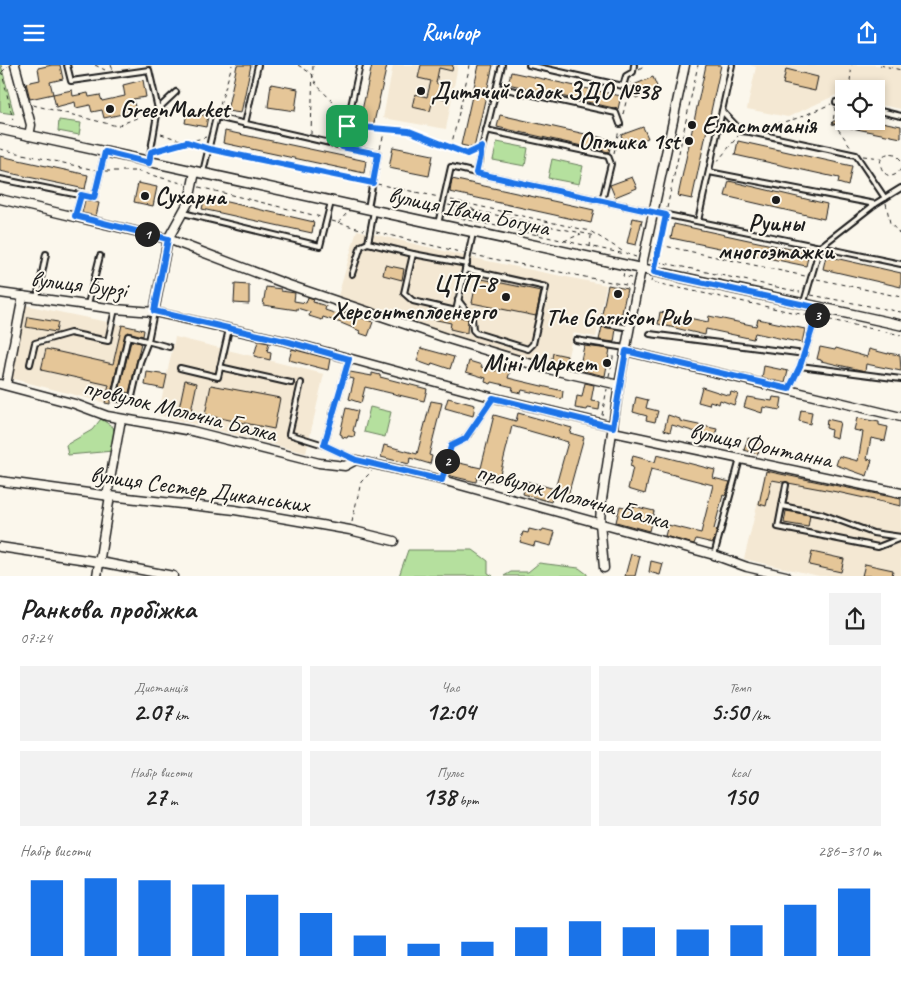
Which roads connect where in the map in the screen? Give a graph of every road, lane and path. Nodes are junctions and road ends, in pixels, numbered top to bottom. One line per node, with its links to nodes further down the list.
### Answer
1 (8, 65): 20 (path)
2 (15, 65): 48 (street)
3 (67, 65): 22 (lane)
4 (95, 65): 22 (path)
5 (232, 65): 33 (path)
6 (258, 65): 36 (lane)
7 (298, 65): 21 (path)
8 (313, 65): 21 (path)
9 (360, 65): 34 (lane)
10 (470, 65): 53 (path)
11 (502, 65): 24 (lane)
12 (529, 65): 13 (lane)
13 (634, 65)
14 (685, 65): 83 (street)
15 (698, 65): 87 (path)
16 (732, 65): 30 (lane)
17 (852, 65): 23 (path)
18 (880, 65): 19 (path)
19 (901, 70)
20 (1, 73): 35 (path)
21 (312, 74): 34 (path); 49 (path)
22 (114, 75): 28 (lane)
23 (851, 80)
24 (496, 87): 37 (lane); 42 (lane)
25 (176, 92): 28 (lane)
26 (835, 102): 46 (path)
27 (29, 103): 28 (path)
28 (158, 109): 33 (path); 45 (lane)
29 (835, 109): 38 (path)
30 (722, 111): 44 (lane); 63 (lane)
31 (885, 112): 32 (lane)
32 (901, 116)
33 (216, 117): 36 (lane); 47 (lane)
34 (348, 119): 39 (lane)
35 (13, 121)
36 (245, 124): 49 (lane)
37 (620, 124)
38 (835, 125)
39 (347, 126): 41 (path); 51 (lane)
40 (0, 129): 48 (street, вулиця Івана Богуна)
41 (385, 129): 53 (path); 57 (path)
42 (486, 130): 52 (lane); 75 (lane)
43 (839, 130): 58 (path)
44 (741, 131): 46 (lane); 63 (path)
45 (154, 132): 50 (path); 56 (lane)
46 (750, 132): 58 (lane)
47 (212, 135): 50 (path); 54 (lane)
48 (29, 136): 55 (street, вулиця Івана Богуна)
49 (311, 140): 51 (lane)
50 (187, 142): 54 (path); 56 (path)
51 (342, 147): 57 (lane)
52 (482, 147): 53 (path); 65 (lane)
53 (451, 148)
54 (209, 149): 64 (lane); 67 (path)
55 (105, 152): 61 (street, вулиця Івана Богуна); 70 (lane)
56 (151, 152): 61 (lane)
57 (378, 154): 67 (lane)
58 (856, 155): 59 (path); 72 (lane)
59 (882, 158): 60 (path); 62 (path)
60 (901, 160)
61 (149, 163): 64 (street, вулиця Івана Богуна)
62 (901, 169)
63 (709, 172): 79 (lane); 91 (lane)
64 (199, 173): 68 (street); 76 (street, вулиця Івана Богуна)
65 (476, 173): 71 (lane); 75 (lane)
66 (0, 179): 70 (lane)
67 (373, 183): 71 (path); 81 (lane)
68 (192, 186): 84 (street); 90 (path)
69 (901, 188): 72 (lane)
70 (81, 195): 88 (lane)
71 (444, 198): 74 (path); 78 (lane)
72 (885, 198): 79 (lane); 102 (path)
73 (0, 199): 88 (street)
74 (452, 200): 77 (path); 80 (path)
75 (602, 201): 83 (lane)
76 (331, 202): 81 (street, вулиця Івана Богуна); 90 (lane)
77 (464, 203): 82 (path); 97 (path)
78 (442, 204): 80 (path); 86 (lane)
79 (875, 204): 109 (lane)
80 (454, 206): 82 (path); 89 (path)
81 (371, 211): 93 (street, вулиця Івана Богуна); 96 (lane)
82 (474, 211): 94 (path); 95 (path)
83 (653, 212): 87 (lane); 120 (street)
84 (183, 213): 90 (lane); 104 (street)
85 (348, 213): 92 (path)
86 (440, 214): 89 (path); 93 (lane)
87 (666, 215): 91 (lane); 107 (path)
88 (75, 216): 104 (street)
89 (456, 217): 94 (path)
90 (327, 218): 92 (path)
91 (698, 221): 109 (lane)
92 (338, 223): 96 (path)
93 (438, 225): 98 (street, вулиця Івана Богуна)
94 (492, 225): 100 (path)
95 (540, 225): 99 (path); 100 (path)
96 (370, 231): 106 (lane); 112 (path)
97 (592, 232): 101 (path); 103 (path)
98 (473, 233): 112 (lane); 120 (street, вулиця Івана Богуна)
99 (583, 234): 101 (path); 105 (path)
100 (537, 235): 105 (path)
101 (591, 235): 103 (path); 108 (path)
102 (901, 235)
103 (598, 237): 113 (path)
104 (168, 239): 134 (street); 157 (street)
105 (564, 241): 108 (path)
106 (368, 243): 111 (lane); 122 (lane)
107 (659, 245): 116 (path); 123 (path)
108 (590, 247): 113 (path)
109 (820, 247): 118 (lane); 123 (lane)
110 (46, 254): 129 (lane)
111 (413, 254): 117 (lane); 130 (lane)
112 (469, 254): 117 (lane); 124 (path)
113 (627, 254): 115 (path)
114 (100, 255): 131 (lane)
115 (634, 256)
116 (656, 261): 121 (path); 126 (path)
117 (466, 264): 119 (lane)
118 (901, 264)
119 (465, 269): 130 (lane); 130 (lane)
120 (640, 269): 121 (street, вулиця Івана Богуна); 124 (street)
121 (654, 272): 132 (street, вулиця Івана Богуна); 135 (path)
122 (352, 275)
123 (811, 278): 126 (lane); 128 (path)
124 (636, 288): 139 (street)
125 (0, 293): 127 (street, вулиця Бурзі)
126 (807, 294): 132 (lane); 136 (path)
127 (23, 296): 129 (street, вулиця Бурзі); 156 (street)
128 (901, 297)
129 (37, 298): 131 (street, вулиця Бурзі)
130 (458, 300)
131 (87, 305): 133 (street, вулиця Бурзі)
132 (804, 305): 135 (street, вулиця Івана Богуна)
133 (116, 309): 134 (street, вулиця Бурзі); 149 (lane)
134 (154, 311): 140 (street, вулиця Фонтанна); 144 (lane)
135 (818, 312): 138 (street, вулиця Івана Богуна); 142 (path); 147 (lane)
136 (901, 312)
137 (600, 323): 139 (lane)
138 (901, 325)
139 (630, 328): 146 (street)
140 (229, 329): 148 (street, вулиця Фонтанна); 151 (lane)
141 (650, 334): 147 (lane)
142 (901, 335)
143 (576, 340): 146 (lane)
144 (148, 341): 144 (lane); 145 (lane)
145 (169, 347)
146 (626, 350): 157 (street); 158 (street)
147 (804, 354): 150 (lane)
148 (349, 359): 159 (street, вулиця Фонтанна); 163 (lane)
149 (30, 364)
150 (800, 366): 153 (lane); 158 (lane)
151 (220, 367): 152 (lane); 154 (lane)
152 (180, 368)
153 (901, 379)
154 (291, 383)
155 (301, 383): 163 (lane)
156 (3, 385): 161 (street, провулок Молочна Балка)
157 (620, 385): 162 (street)
158 (789, 389): 160 (street)
159 (493, 398): 162 (street, вулиця Фонтанна); 167 (lane)
160 (901, 417)
161 (121, 419): 165 (street, провулок Молочна Балка); 171 (street)
162 (613, 429): 164 (street, вулиця Фонтанна); 173 (street)
163 (324, 445): 165 (lane)
164 (740, 459): 170 (street, вулиця Фонтанна); 178 (lane)
165 (356, 460): 166 (street, провулок Молочна Балка)
166 (378, 465): 167 (street, провулок Молочна Балка); 174 (path)
167 (442, 480): 173 (street, провулок Молочна Балка)
168 (0, 481): 171 (street, вулиця Сестер Диканських)
169 (786, 485): 172 (lane)
170 (901, 493)
171 (109, 496): 174 (street, вулиця Сестер Диканських); 179 (street)
172 (782, 506): 175 (lane); 175 (lane)
173 (600, 523): 178 (street, провулок Молочна Балка); 180 (street)
174 (350, 530): 176 (street, вулиця Сестер Диканських)
175 (901, 537)
176 (394, 541)
177 (0, 547): 179 (street)
178 (714, 555): 183 (street, провулок Молочна Балка)
179 (100, 561): 181 (street); 182 (street)
180 (604, 568)
181 (97, 576)
182 (173, 576)
183 (786, 576)

